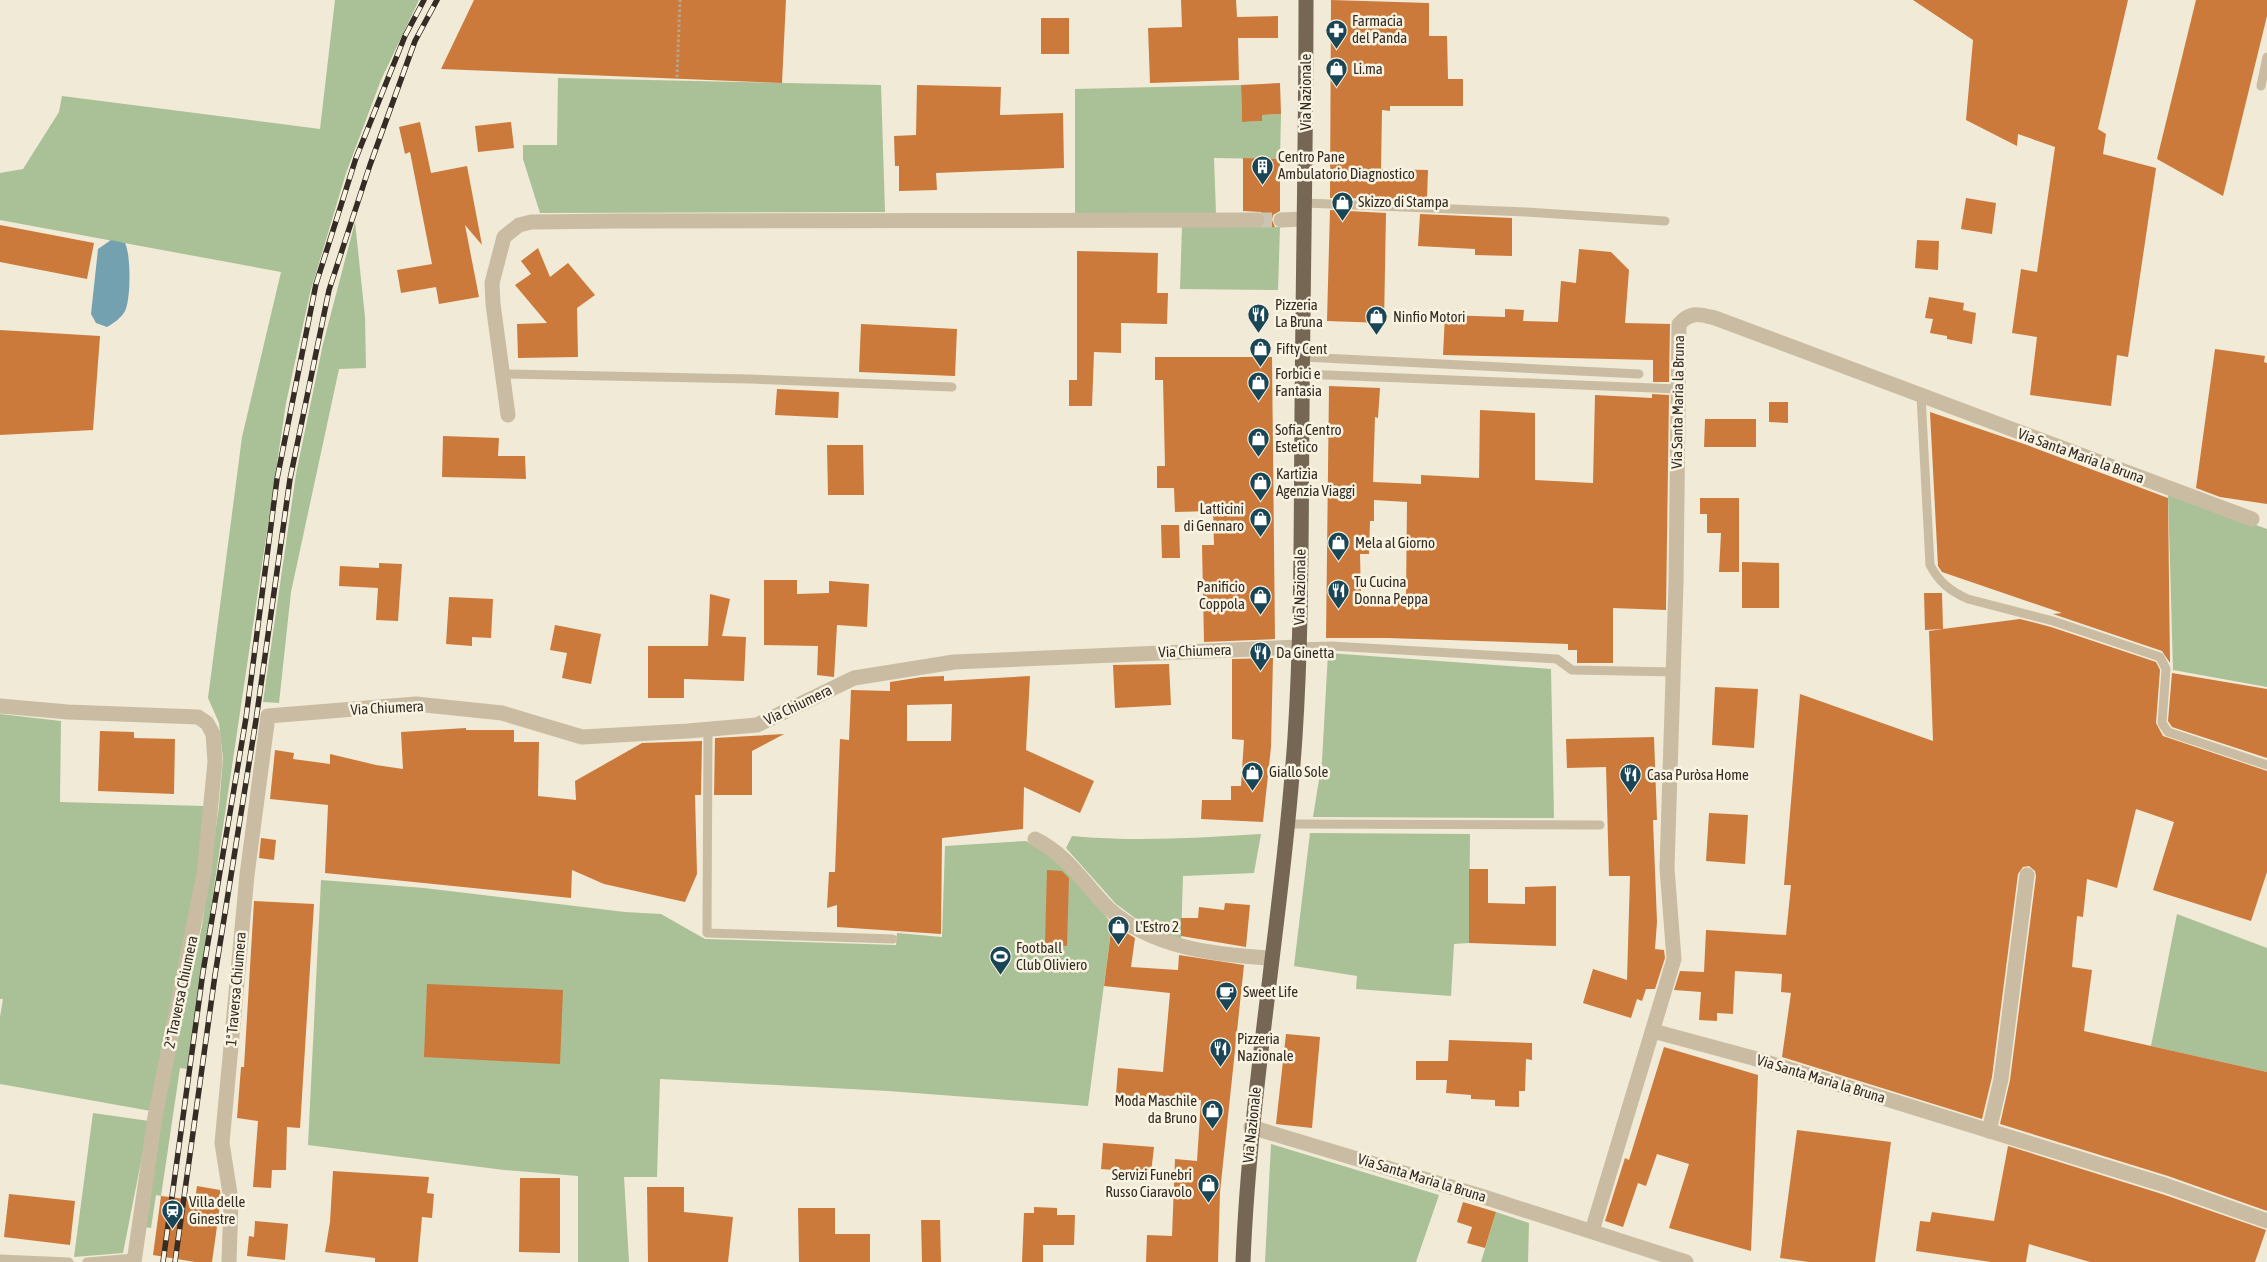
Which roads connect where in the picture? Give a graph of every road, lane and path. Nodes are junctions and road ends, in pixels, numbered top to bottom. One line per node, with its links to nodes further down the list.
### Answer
1 (680, 0): 4 (path)
2 (1306, 0): 6 (main road, Via Nazionale)
3 (2267, 58): 5 (lane)
4 (677, 77)
5 (2261, 86)
6 (1305, 203): 7 (main road, Via Nazionale); 10 (lane)
7 (1304, 219): 9 (street); 11 (main road, Via Nazionale)
8 (1257, 220): 12 (street)
9 (1281, 220)
10 (1665, 222)
11 (1303, 357): 13 (main road, Via Nazionale); 14 (lane)
12 (502, 374): 15 (lane); 18 (street)
13 (1302, 374): 16 (lane); 20 (main road, Via Nazionale)
14 (1639, 374)
15 (952, 387)
16 (1678, 389): 17 (street, Via Santa Maria la Bruna); 21 (street, Via Santa Maria la Bruna)
17 (1921, 396): 19 (street, Via Santa Maria la Bruna); 25 (lane)
18 (508, 415)
19 (2252, 519)
20 (1299, 647): 21 (lane); 24 (street, Via Chiumera); 26 (main road, Via Nazionale)
21 (1674, 672): 32 (street, Via Santa Maria la Bruna)
22 (0, 706): 38 (street, 2ª Traversa Chiumera)
23 (268, 716): 24 (street, Via Chiumera); 41 (street, 1ª Traversa Chiumera)
24 (708, 729): 30 (lane)
25 (2267, 765)
26 (1287, 824): 27 (lane); 31 (main road, Via Nazionale)
27 (1600, 825)
28 (1035, 839): 31 (street)
29 (2027, 875): 34 (street)
30 (893, 939)
31 (1271, 958): 33 (main road, Via Nazionale)
32 (1653, 1031): 34 (street, Via Santa Maria la Bruna); 36 (street, Via Santa Maria la Bruna)
33 (1251, 1127): 36 (street, Via Santa Maria la Bruna); 42 (main road, Via Nazionale)
34 (1989, 1131): 35 (street, Via Santa Maria la Bruna)
35 (2267, 1221)
36 (1592, 1231): 43 (street, Via Santa Maria la Bruna)
37 (0, 1259): 39 (lane)
38 (134, 1260): 40 (lane)
39 (69, 1262)
40 (87, 1262)
41 (229, 1262)
42 (1243, 1262)
43 (1686, 1262)

